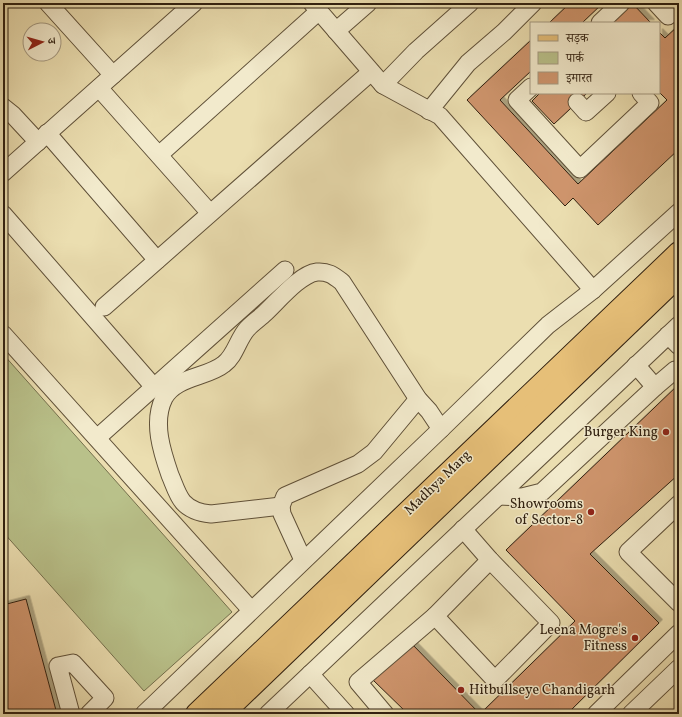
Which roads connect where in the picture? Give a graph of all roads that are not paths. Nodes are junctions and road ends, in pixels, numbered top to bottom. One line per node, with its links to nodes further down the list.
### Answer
1 (48, 3): 13 (street)
2 (194, 3): 13 (street)
3 (368, 3): 11 (street)
4 (470, 3): 14 (street)
5 (534, 3): 21 (street)
6 (621, 3): 10 (street)
7 (656, 3): 8 (street)
8 (679, 5)
9 (316, 7): 11 (street); 23 (street)
10 (601, 22)
11 (336, 31): 12 (street)
12 (371, 72): 14 (street); 25 (street)
13 (113, 75): 15 (street)
14 (383, 85): 21 (street)
15 (99, 88): 22 (street); 23 (street)
16 (530, 88): 18 (street)
17 (606, 94): 19 (street)
18 (643, 94)
19 (577, 102)
20 (3, 107): 22 (street)
21 (429, 111): 32 (street)
22 (42, 138): 24 (street); 29 (street)
23 (158, 155): 25 (street)
24 (3, 173)
25 (210, 213): 29 (street)
26 (3, 214): 38 (street)
27 (675, 219): 32 (street)
28 (679, 253): 58 (main road, Madhya Marg)
29 (157, 260): 33 (street)
30 (285, 270): 38 (street)
31 (679, 275): 59 (main road, Madhya Marg)
32 (593, 290): 41 (street)
33 (104, 307)
34 (3, 334): 42 (street)
35 (675, 335): 36 (street)
36 (636, 365): 39 (street); 43 (street)
37 (675, 370): 39 (street)
38 (154, 387): 42 (street)
39 (655, 387): 43 (street)
40 (418, 399): 41 (street); 45 (street); 45 (street)
41 (441, 429): 47 (street)
42 (97, 438): 50 (street)
43 (498, 496): 46 (street)
44 (679, 504): 49 (street)
45 (281, 506): 47 (street)
46 (464, 529): 48 (street); 54 (street)
47 (303, 560): 50 (street)
48 (490, 560): 51 (street); 51 (street)
49 (679, 603)
50 (251, 610): 57 (street)
51 (435, 616): 62 (street)
52 (679, 633): 63 (street)
53 (679, 668): 64 (street)
54 (310, 674): 60 (street); 61 (street)
55 (71, 714): 56 (street)
56 (89, 714)
57 (144, 714)
58 (197, 714)
59 (222, 714)
60 (268, 714)
61 (346, 714)
62 (385, 714)
63 (596, 714)
64 (631, 714)

